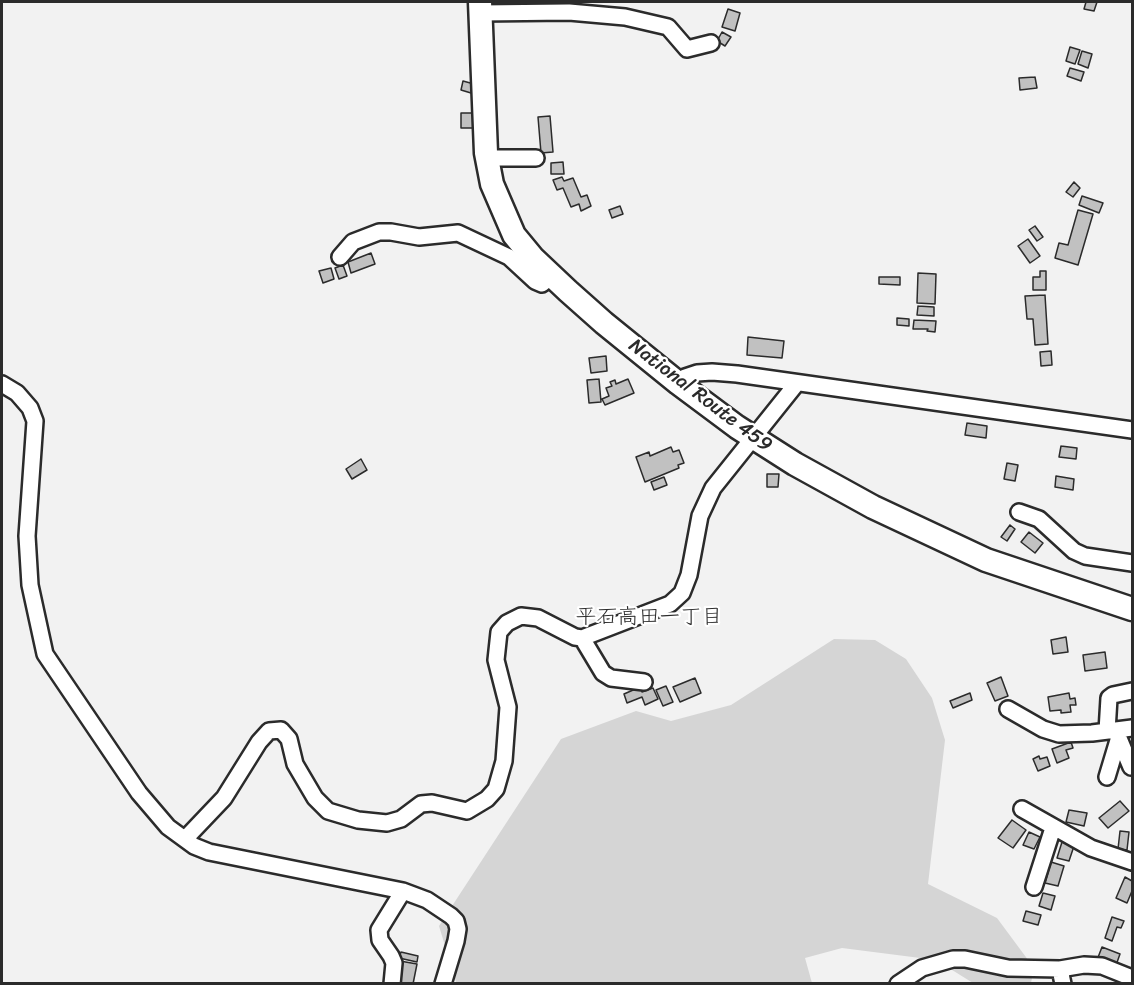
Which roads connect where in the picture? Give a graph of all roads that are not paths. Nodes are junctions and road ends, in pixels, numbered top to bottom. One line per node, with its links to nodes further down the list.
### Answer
1 (480, 7): 2 (street); 4 (highway, National Route 459)
2 (570, 7): 3 (street)
3 (711, 43)
4 (487, 158): 5 (street); 7 (highway, National Route 459)
5 (536, 158)
6 (340, 257): 7 (street)
7 (552, 276): 8 (highway, National Route 459)
8 (678, 383): 9 (street); 12 (highway, National Route 459)
9 (797, 383): 11 (street); 12 (street)
10 (2, 384): 26 (street)
11 (1132, 430)
12 (754, 438): 15 (highway, National Route 459); 16 (street)
13 (1019, 512): 14 (street)
14 (1132, 563)
15 (1132, 609)
16 (582, 638): 17 (street); 26 (street)
17 (644, 681)
18 (1132, 691): 21 (street)
19 (1008, 709): 21 (street)
20 (1132, 728): 21 (street)
21 (1114, 733): 22 (street); 23 (street)
22 (1131, 767)
23 (1107, 777)
24 (1022, 809): 25 (street)
25 (1053, 828): 27 (street); 28 (street)
26 (185, 839): 29 (street)
27 (1132, 862)
28 (1034, 887)
29 (403, 891): 32 (street); 33 (street)
30 (1061, 976): 31 (street); 34 (street)
31 (1132, 978)
32 (392, 984)
33 (444, 984)
34 (898, 984)

